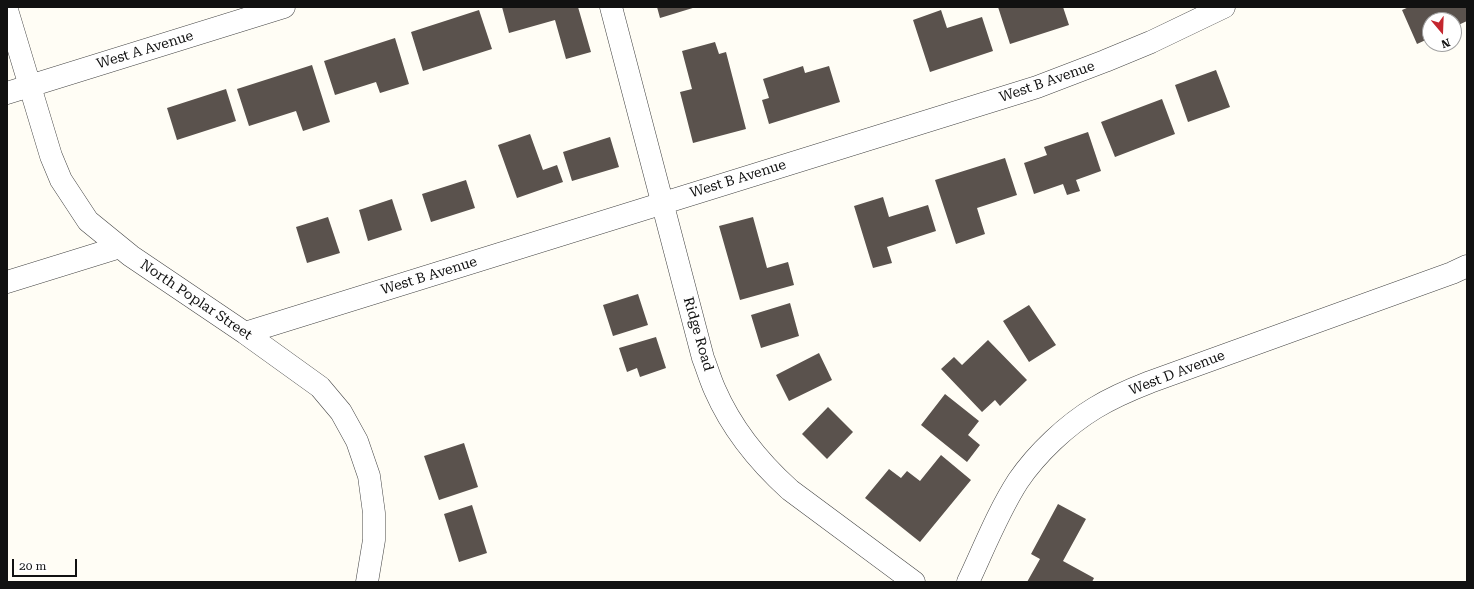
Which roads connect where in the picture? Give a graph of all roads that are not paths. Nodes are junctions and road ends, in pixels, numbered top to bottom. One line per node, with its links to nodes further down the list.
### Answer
1 (284, 7): 5 (street, West A Avenue)
2 (611, 7): 7 (street, Ridge Road)
3 (1224, 7): 7 (street, West B Avenue)
4 (7, 10): 5 (street, North Poplar Street)
5 (29, 86): 6 (street, West A Avenue); 8 (street, North Poplar Street)
6 (7, 93)
7 (662, 203): 11 (street, West B Avenue); 13 (street, Ridge Road)
8 (120, 247): 10 (street); 11 (street, North Poplar Street)
9 (1467, 266): 14 (street, West D Avenue)
10 (7, 282)
11 (245, 333): 12 (street, North Poplar Street)
12 (367, 582)
13 (914, 582)
14 (968, 582)

